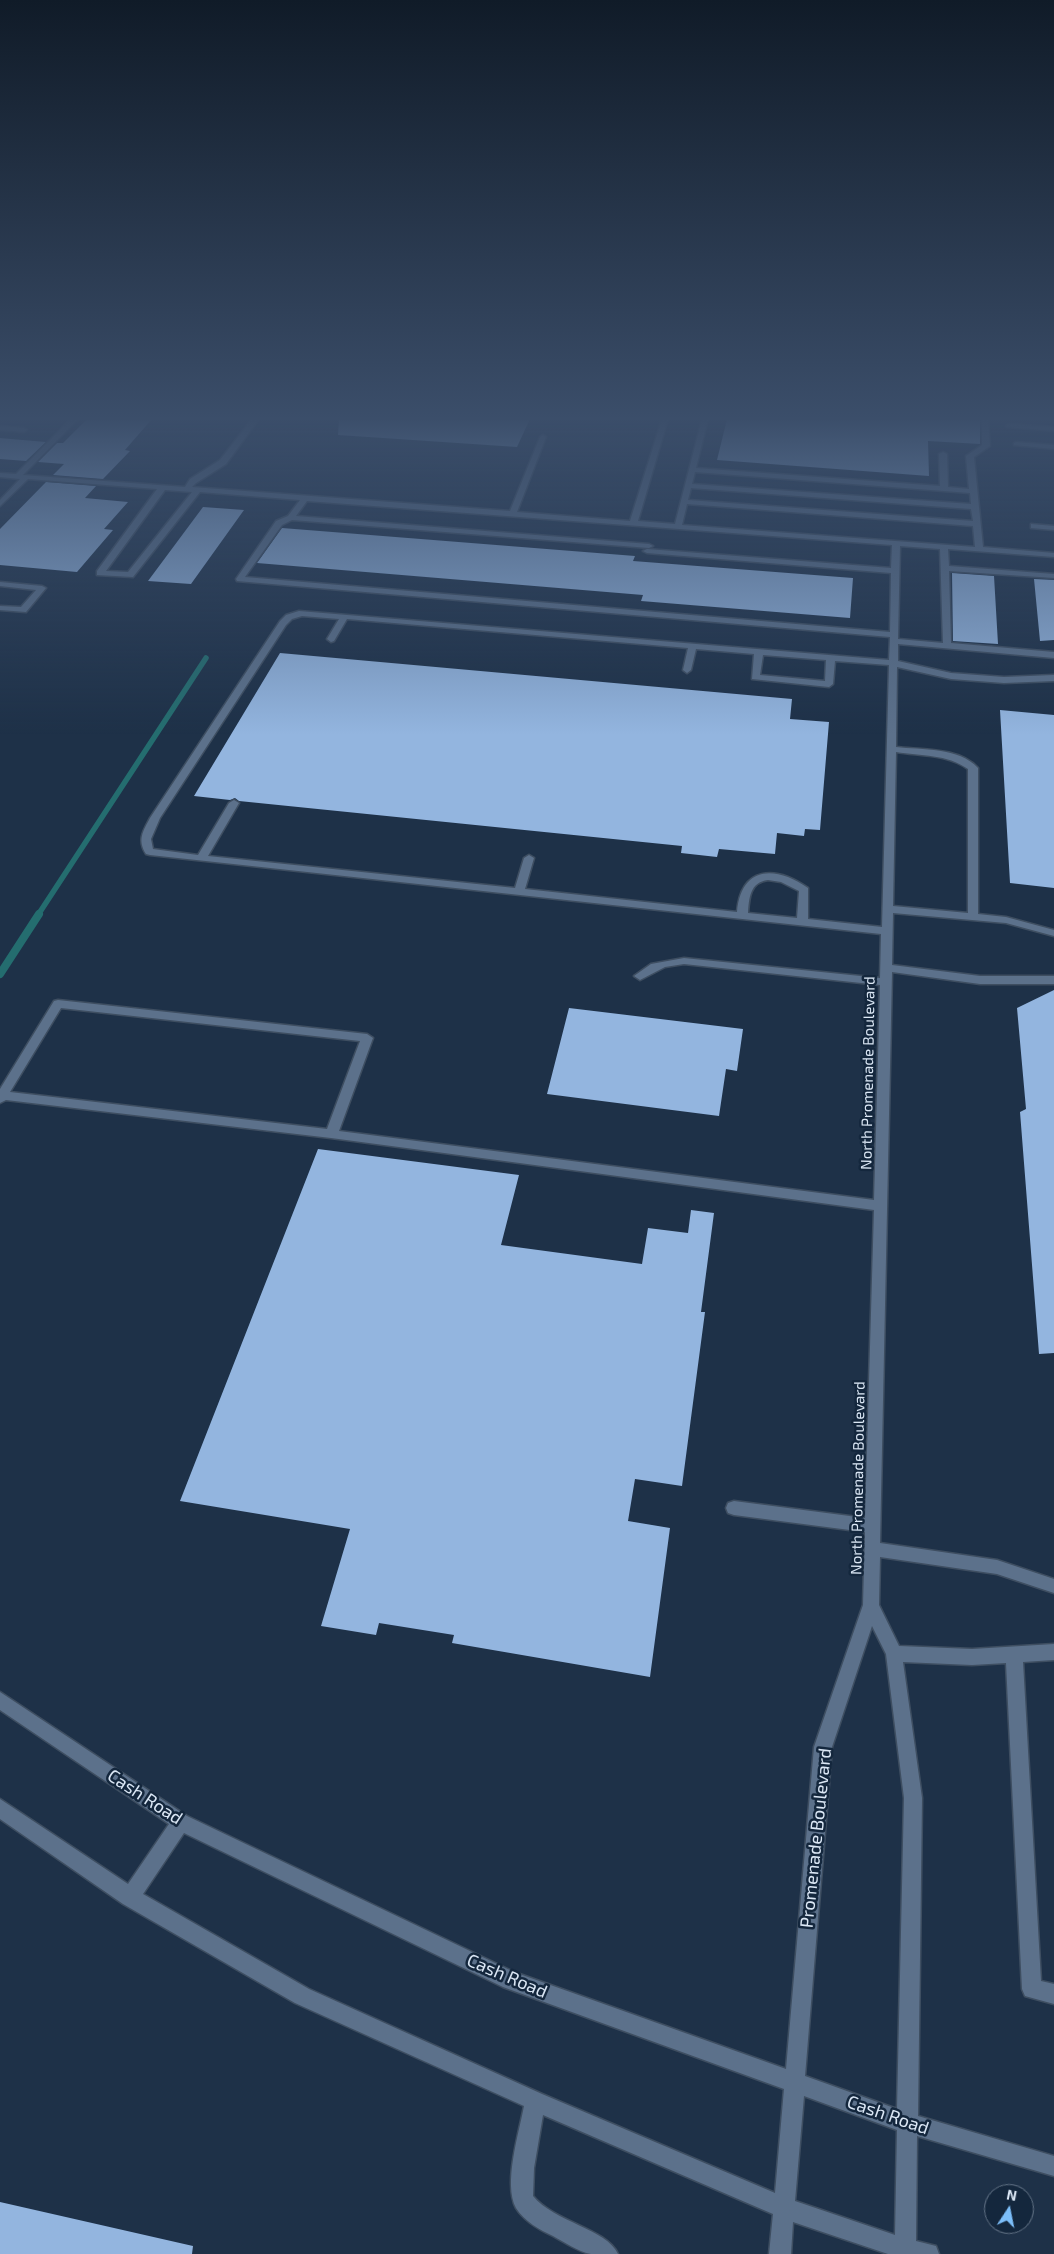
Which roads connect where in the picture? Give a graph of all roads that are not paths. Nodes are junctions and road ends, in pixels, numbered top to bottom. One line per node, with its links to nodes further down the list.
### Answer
1 (136, 524): 2 (street)
2 (171, 524)
3 (277, 524): 22 (street)
4 (496, 524): 8 (street)
5 (624, 524): 8 (street)
6 (637, 524): 10 (street)
7 (976, 524): 14 (street)
8 (522, 526): 17 (street)
9 (1034, 526): 11 (street)
10 (678, 527): 12 (street)
11 (1054, 528)
12 (896, 543): 13 (street); 17 (street, North Promenade Boulevard)
13 (944, 546): 14 (street); 16 (street)
14 (979, 549): 15 (street)
15 (1054, 555)
16 (945, 568): 18 (street); 25 (street)
17 (895, 570): 22 (street, North Promenade Boulevard)
18 (1054, 576)
19 (0, 584): 20 (street)
20 (0, 608)
21 (345, 616): 23 (street); 24 (street); 34 (street)
22 (894, 638): 25 (street); 29 (street, North Promenade Boulevard)
23 (331, 639)
24 (693, 645): 26 (street); 30 (street)
25 (947, 646): 27 (street)
26 (758, 651): 28 (street); 28 (street)
27 (1054, 655)
28 (831, 657): 29 (street)
29 (893, 663): 31 (street); 32 (street, North Promenade Boulevard)
30 (687, 670)
31 (1054, 678)
32 (891, 749): 37 (street, North Promenade Boulevard); 39 (street)
33 (234, 803): 34 (street)
34 (201, 858): 36 (street)
35 (529, 858): 36 (street)
36 (519, 892): 38 (street)
37 (888, 909): 39 (street); 41 (street, North Promenade Boulevard)
38 (742, 916): 40 (street); 40 (street)
39 (973, 916): 42 (street)
40 (802, 922): 41 (street)
41 (887, 931): 43 (street, North Promenade Boulevard)
42 (1054, 933)
43 (886, 968): 45 (street); 46 (street, North Promenade Boulevard)
44 (640, 976): 46 (street)
45 (1054, 980)
46 (886, 982): 49 (street, North Promenade Boulevard)
47 (1, 1097): 48 (street); 48 (street)
48 (331, 1134): 49 (street)
49 (881, 1206): 51 (street, North Promenade Boulevard)
50 (734, 1508): 51 (street)
51 (873, 1526): 52 (street, North Promenade Boulevard)
52 (873, 1549): 53 (street); 54 (street, North Promenade Boulevard)
53 (1054, 1586)
54 (871, 1605): 56 (street); 63 (street, Promenade Boulevard)
55 (1054, 1652): 57 (street)
56 (894, 1654): 57 (street); 65 (street)
57 (1014, 1655): 62 (street)
58 (0, 1700): 60 (street, Cash Road)
59 (0, 1808): 61 (street)
60 (181, 1822): 61 (street); 63 (street, Cash Road)
61 (130, 1897): 64 (street)
62 (1054, 1994)
63 (793, 2082): 65 (street, Cash Road); 67 (street, Promenade Boulevard)
64 (535, 2101): 67 (street); 69 (street)
65 (907, 2122): 66 (street, Cash Road); 68 (street)
66 (1054, 2166)
67 (782, 2207): 68 (street); 70 (street, Promenade Boulevard)
68 (905, 2251): 71 (street)
69 (608, 2254)
70 (780, 2254)
71 (928, 2254)

